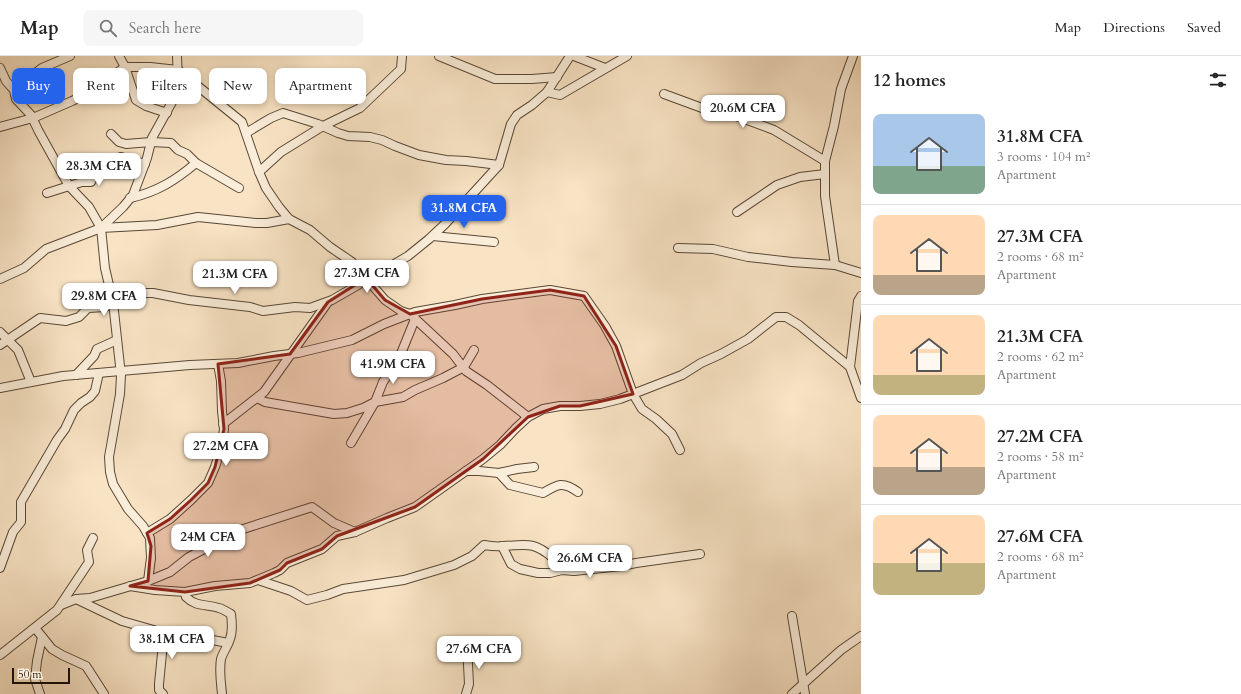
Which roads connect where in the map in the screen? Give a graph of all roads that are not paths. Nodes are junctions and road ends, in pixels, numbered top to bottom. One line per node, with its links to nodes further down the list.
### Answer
1 (70, 56): 12 (street)
2 (119, 56): 10 (street)
3 (177, 56): 14 (street)
4 (402, 56): 25 (street)
5 (439, 56): 16 (street)
6 (570, 56): 16 (street)
7 (574, 56): 15 (street)
8 (627, 56): 15 (street)
9 (853, 56): 30 (street)
10 (125, 67): 13 (street); 23 (street); 24 (street)
11 (0, 68): 17 (street)
12 (42, 68)
13 (159, 68)
14 (178, 68)
15 (605, 68): 19 (street)
16 (557, 77): 19 (street)
17 (12, 88)
18 (201, 89): 27 (street)
19 (547, 92): 33 (street)
20 (664, 94): 30 (street)
21 (21, 104): 24 (street)
22 (171, 104): 23 (street)
23 (167, 113): 29 (street)
24 (33, 118): 26 (street); 36 (street)
25 (323, 126): 27 (street); 33 (street); 34 (street)
26 (0, 127)
27 (246, 133): 34 (street)
28 (111, 134): 29 (street)
29 (151, 142): 31 (street); 32 (street)
30 (825, 161): 35 (street)
31 (196, 163): 37 (street); 39 (street)
32 (145, 164): 36 (street); 39 (street)
33 (499, 165): 43 (street)
34 (259, 172): 41 (street)
35 (825, 174): 40 (street); 46 (street)
36 (69, 186): 38 (street); 42 (street)
37 (239, 188)
38 (47, 193)
39 (130, 198): 42 (street)
40 (737, 212)
41 (289, 219): 42 (street); 48 (street)
42 (101, 228): 49 (street); 51 (street)
43 (433, 236): 44 (street); 48 (street)
44 (494, 242)
45 (678, 248): 46 (street)
46 (835, 265): 47 (street)
47 (861, 273)
48 (366, 278): 52 (street); 53 (street)
49 (0, 279)
50 (861, 296): 62 (street)
51 (113, 302): 52 (street); 55 (street); 56 (street)
52 (328, 302): 59 (street)
53 (412, 317): 59 (street); 61 (street); 68 (street); 71 (street)
54 (0, 332): 55 (street)
55 (8, 339): 57 (street); 66 (street)
56 (117, 340): 63 (street); 65 (street)
57 (0, 345)
58 (474, 350): 61 (street)
59 (290, 354): 60 (street); 69 (street)
60 (218, 364): 63 (street); 73 (street)
61 (464, 367): 71 (street); 72 (street)
62 (850, 367): 68 (street); 70 (street)
63 (121, 372): 64 (street); 81 (street)
64 (99, 373): 65 (street); 86 (street)
65 (76, 375): 66 (street)
66 (31, 382): 67 (street)
67 (0, 388)
68 (633, 394): 72 (street); 75 (street)
69 (257, 398): 71 (street); 73 (street)
70 (861, 398)
71 (374, 402): 74 (street)
72 (528, 417): 77 (street)
73 (223, 424): 81 (street)
74 (351, 442)
75 (680, 450)
76 (534, 467): 78 (street)
77 (466, 471): 78 (street); 80 (street)
78 (499, 473): 79 (street)
79 (578, 492)
80 (355, 532): 87 (street); 88 (street)
81 (147, 533): 88 (street)
82 (93, 538): 92 (street)
83 (502, 546): 84 (street); 85 (street); 87 (street)
84 (700, 554)
85 (553, 558)
86 (0, 568)
87 (258, 580): 90 (street)
88 (148, 581): 89 (street)
89 (130, 586): 90 (street); 91 (street)
90 (186, 592): 98 (street)
91 (76, 599): 92 (street); 95 (street)
92 (61, 605): 94 (street)
93 (792, 616): 101 (street)
94 (35, 628): 97 (street); 100 (street)
95 (164, 633): 98 (street); 104 (street)
96 (861, 636): 101 (street)
97 (42, 637): 102 (street); 103 (street)
98 (228, 643): 105 (street)
99 (467, 645): 106 (street)
100 (1, 652)
101 (803, 684): 107 (street); 108 (street)
102 (40, 694)
103 (104, 694)
104 (164, 694)
105 (222, 694)
106 (466, 694)
107 (792, 694)
108 (805, 694)

